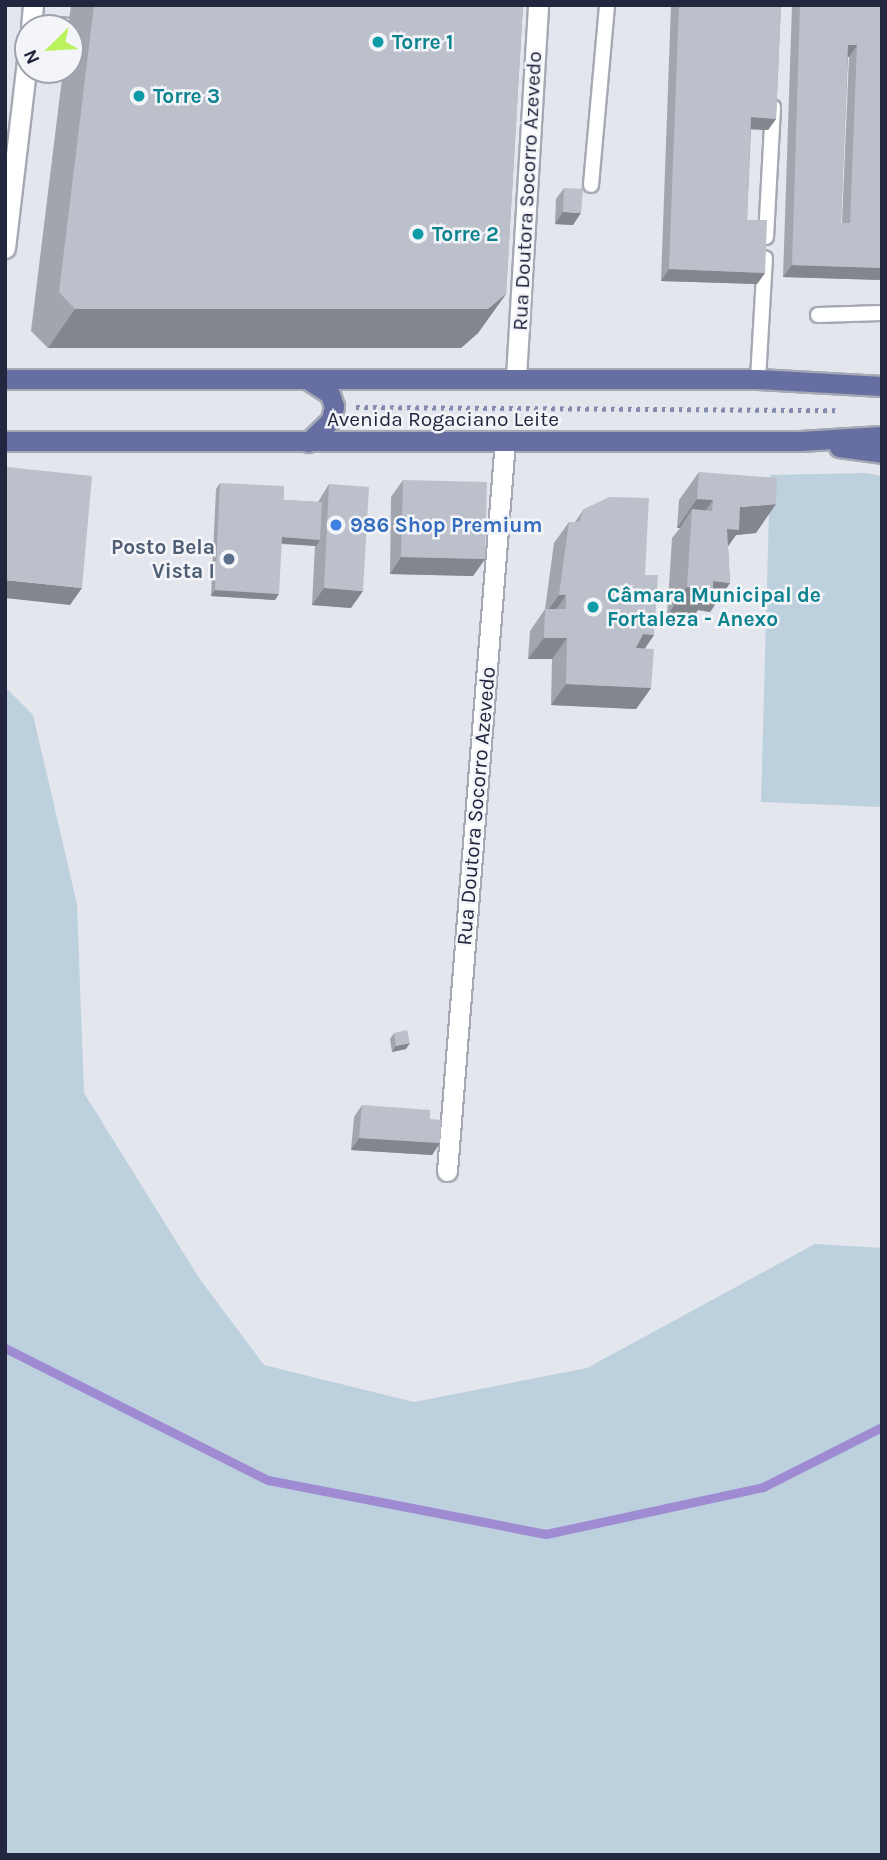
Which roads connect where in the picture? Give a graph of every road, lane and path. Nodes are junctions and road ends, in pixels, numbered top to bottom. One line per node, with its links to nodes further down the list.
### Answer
1 (538, 5): 9 (street, Rua Doutora Socorro Azevedo)
2 (607, 5): 5 (lane)
3 (24, 84): 6 (street)
4 (774, 88): 12 (lane)
5 (591, 185)
6 (5, 248)
7 (882, 313): 8 (lane)
8 (818, 315)
9 (516, 377): 11 (main road, Avenida Rogaciano Leite); 12 (main road, Avenida Rogaciano Leite)
10 (5, 379): 11 (main road, Avenida Rogaciano Leite)
11 (306, 379): 20 (main road)
12 (758, 379): 13 (main road, Avenida Rogaciano Leite)
13 (882, 386)
14 (361, 410): 15 (path, Avenida Rogaciano Leite)
15 (841, 410)
16 (882, 436): 19 (main road, Avenida Rogaciano Leite)
17 (5, 441): 20 (main road, Avenida Rogaciano Leite)
18 (505, 441): 19 (main road, Avenida Rogaciano Leite); 20 (main road, Avenida Rogaciano Leite); 22 (street, Rua Doutora Socorro Azevedo)
19 (800, 441): 21 (main road)
20 (308, 442)
21 (882, 453)
22 (447, 1171)

